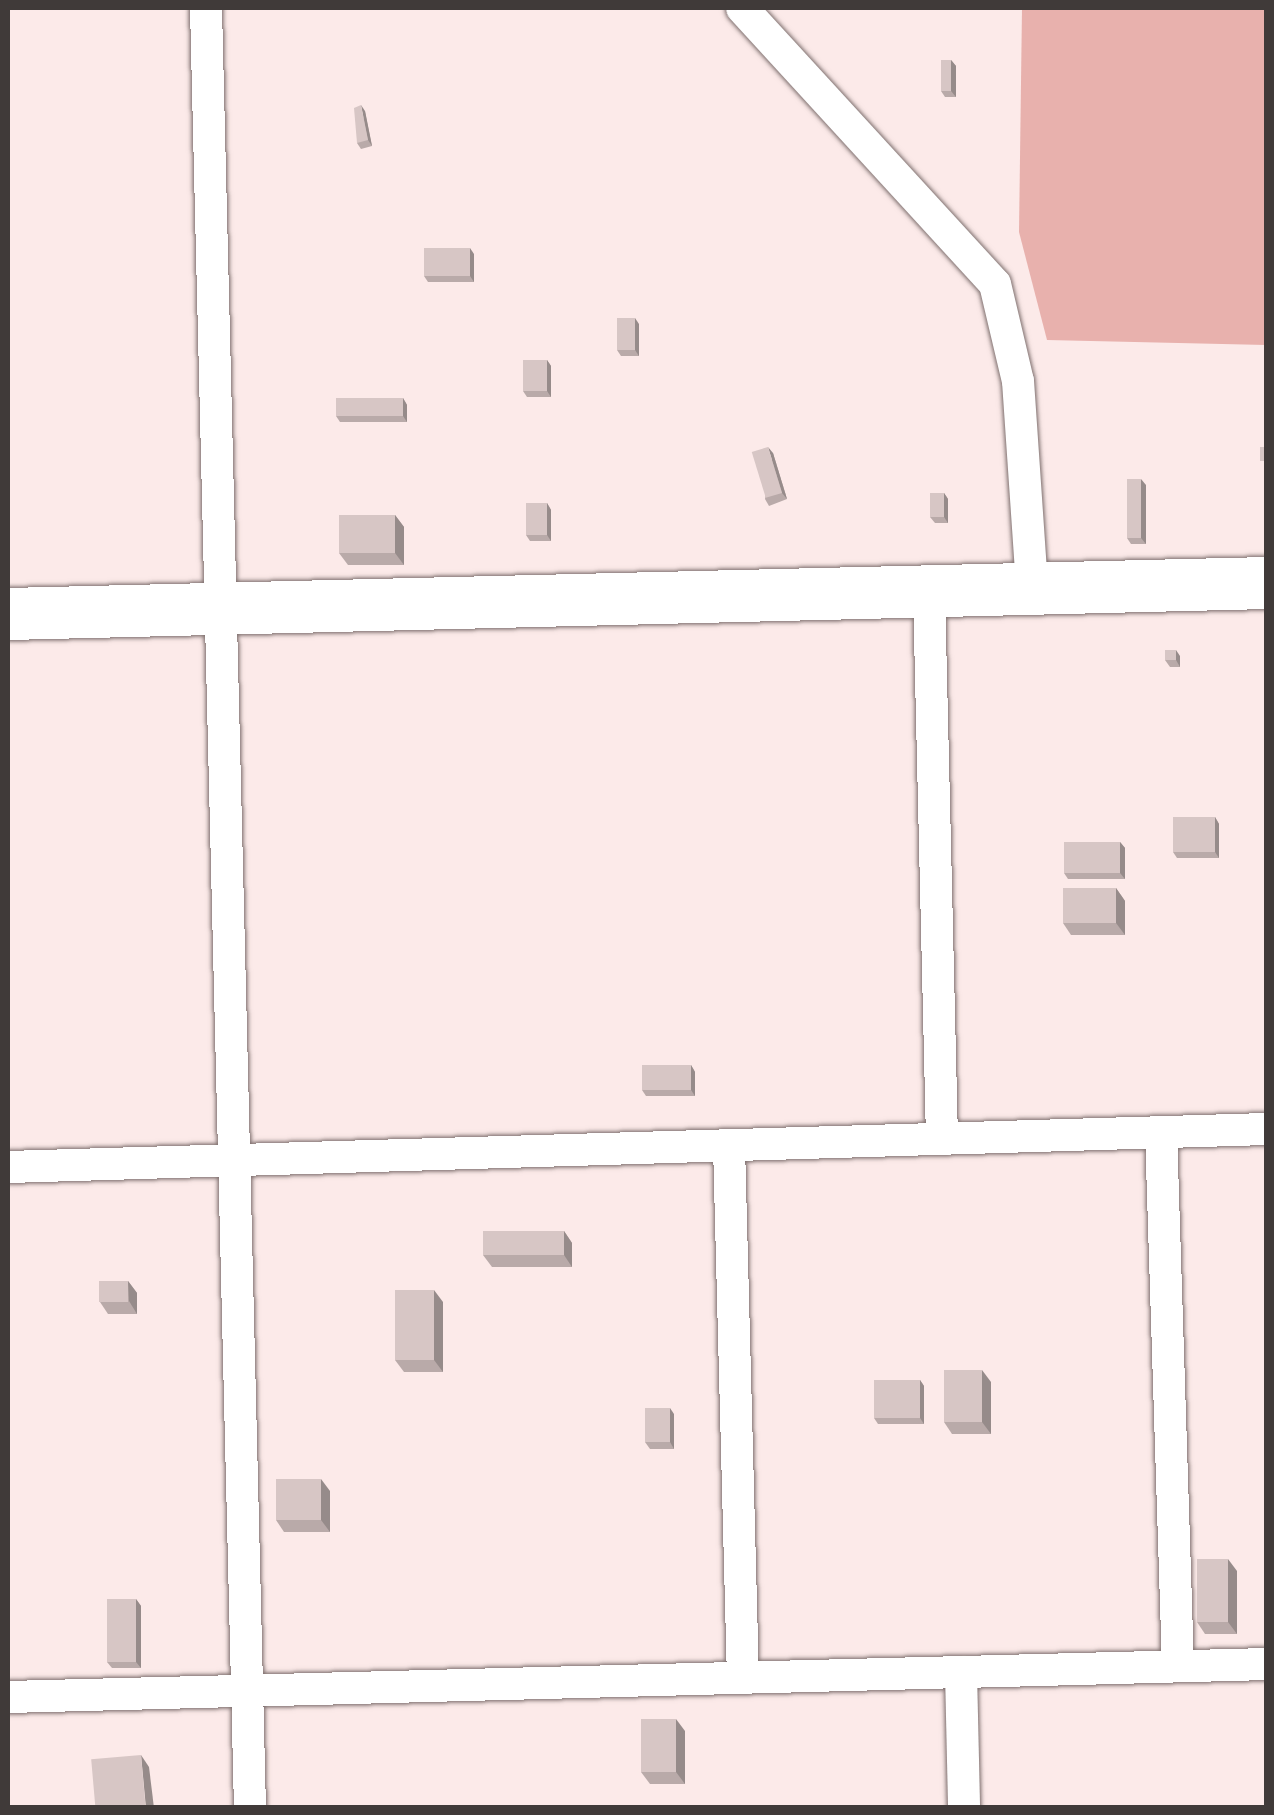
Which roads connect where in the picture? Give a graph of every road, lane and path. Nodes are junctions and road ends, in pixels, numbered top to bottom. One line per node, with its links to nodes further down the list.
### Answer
1 (206, 8): 6 (street)
2 (742, 8): 4 (street)
3 (1266, 583): 4 (main road)
4 (1032, 589): 5 (main road)
5 (929, 592): 6 (main road); 10 (street)
6 (225, 609): 7 (main road); 12 (street)
7 (8, 614)
8 (1266, 1128): 9 (street)
9 (1160, 1132): 10 (street); 15 (street)
10 (942, 1138): 11 (street)
11 (729, 1145): 12 (street); 17 (street)
12 (237, 1160): 13 (street); 18 (street)
13 (8, 1168)
14 (1266, 1664): 15 (street)
15 (1178, 1666): 16 (street)
16 (961, 1672): 17 (street); 21 (street)
17 (742, 1678): 18 (street)
18 (248, 1690): 19 (street); 20 (street)
19 (8, 1697)
20 (250, 1808)
21 (964, 1808)

